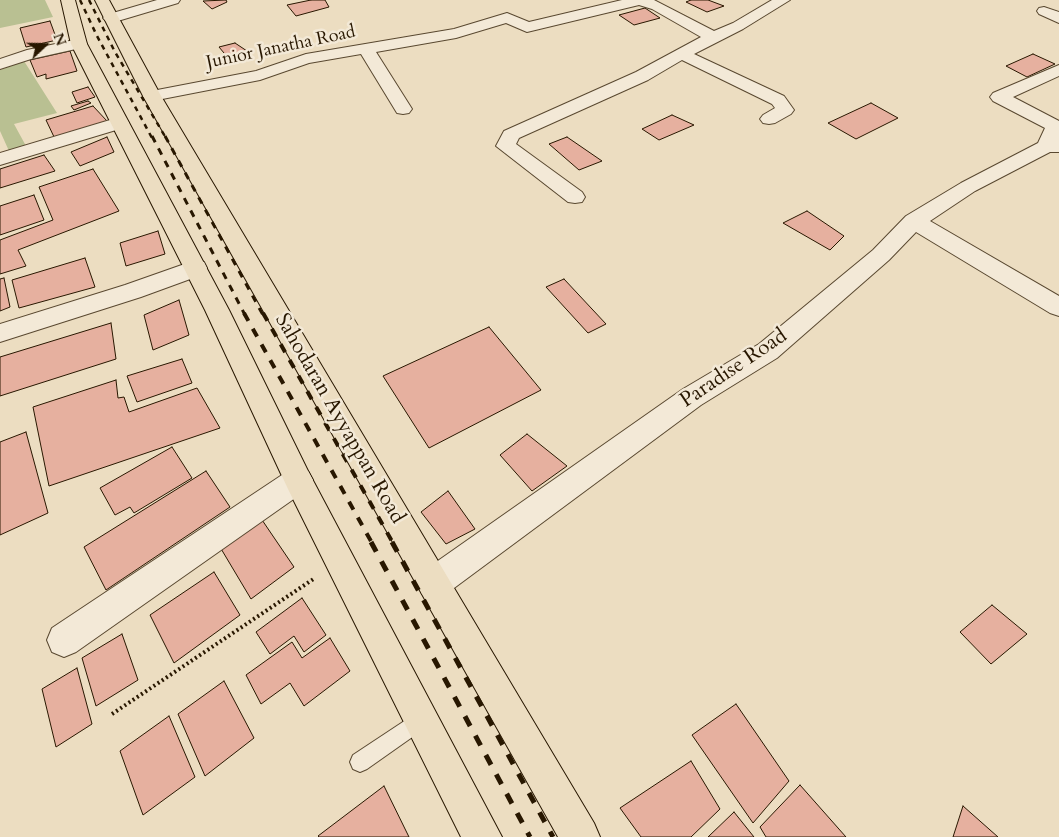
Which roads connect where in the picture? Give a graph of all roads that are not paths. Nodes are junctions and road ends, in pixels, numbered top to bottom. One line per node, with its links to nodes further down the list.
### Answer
1 (68, 0): 9 (main road)
2 (173, 0): 5 (street)
3 (640, 0): 8 (street, Junior Janatha Road); 10 (street, Junior Janatha Road)
4 (783, 0): 8 (street)
5 (106, 9): 14 (main road, Sahodaran Ayyappan Road)
6 (1044, 11): 7 (street)
7 (1059, 18)
8 (713, 37): 11 (street)
9 (78, 44): 12 (street); 17 (main road)
10 (367, 50): 14 (street, Junior Janatha Road); 15 (street)
11 (682, 54): 16 (street); 20 (street)
12 (0, 64)
13 (1059, 70): 18 (street)
14 (152, 96): 26 (main road, Sahodaran Ayyappan Road)
15 (402, 109)
16 (768, 119)
17 (120, 123): 19 (street); 22 (main road)
18 (1053, 146): 21 (street, Paradise Road)
19 (0, 159)
20 (575, 197)
21 (914, 221): 23 (street); 26 (street, Paradise Road)
22 (196, 268): 24 (street); 25 (main road)
23 (1059, 307)
24 (0, 333)
25 (298, 480): 27 (street); 28 (main road)
26 (434, 583): 31 (main road, Sahodaran Ayyappan Road)
27 (64, 640)
28 (421, 719): 29 (lane); 30 (main road)
29 (360, 762)
30 (482, 837)
31 (580, 837)

